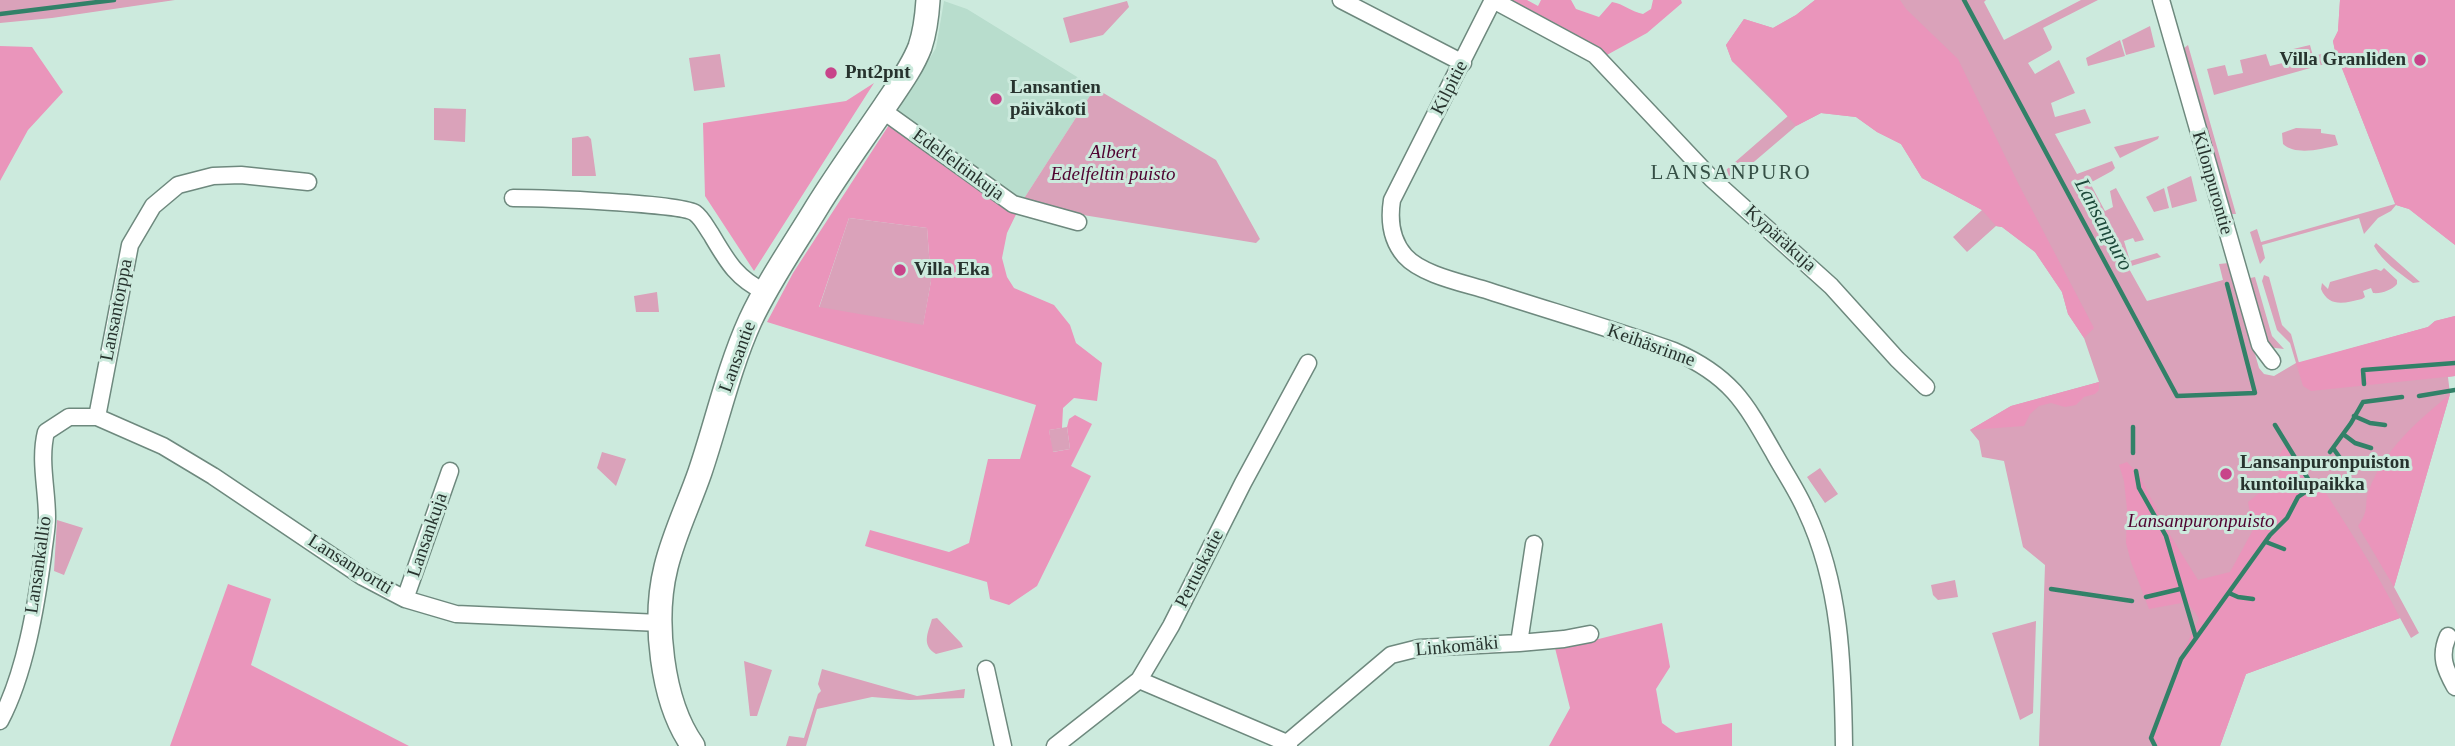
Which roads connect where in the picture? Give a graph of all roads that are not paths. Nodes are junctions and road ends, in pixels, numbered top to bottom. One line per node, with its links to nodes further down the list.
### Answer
1 (928, 0): 6 (street, Lansantie)
2 (1341, 0): 5 (street)
3 (1493, 0): 5 (street, Kilpitie); 14 (street, Kypäräkuja)
4 (2161, 0): 12 (street, Kilonpurontie)
5 (1463, 63): 7 (street, Kilpitie)
6 (882, 110): 10 (street, Edelfeltinkuja); 11 (street, Lansantie)
7 (1404, 176): 32 (street, Keihäsrinne)
8 (308, 182): 16 (street, Lansantorppa)
9 (513, 198): 11 (street)
10 (1078, 222)
11 (765, 292): 20 (street, Lansantie)
12 (2272, 361)
13 (1308, 363): 25 (street, Pertuskatie)
14 (1926, 387)
15 (69, 417): 16 (street, Lansanportti); 27 (street, Lansankallio)
16 (97, 417): 19 (street, Lansanportti)
17 (450, 471): 19 (street, Lansankuja)
18 (1534, 544): 23 (street, Linkomäki)
19 (405, 599): 20 (street, Lansanportti)
20 (660, 623): 29 (street, Lansantie)
21 (1590, 634): 23 (street)
22 (2448, 636): 26 (street)
23 (1519, 643): 28 (street, Linkomäki)
24 (986, 669): 30 (street)
25 (1139, 680): 28 (street); 31 (street, Pertuskatie)
26 (2455, 687)
27 (0, 721)
28 (1288, 744)
29 (693, 746)
30 (1003, 746)
31 (1055, 746)
32 (1844, 746)

